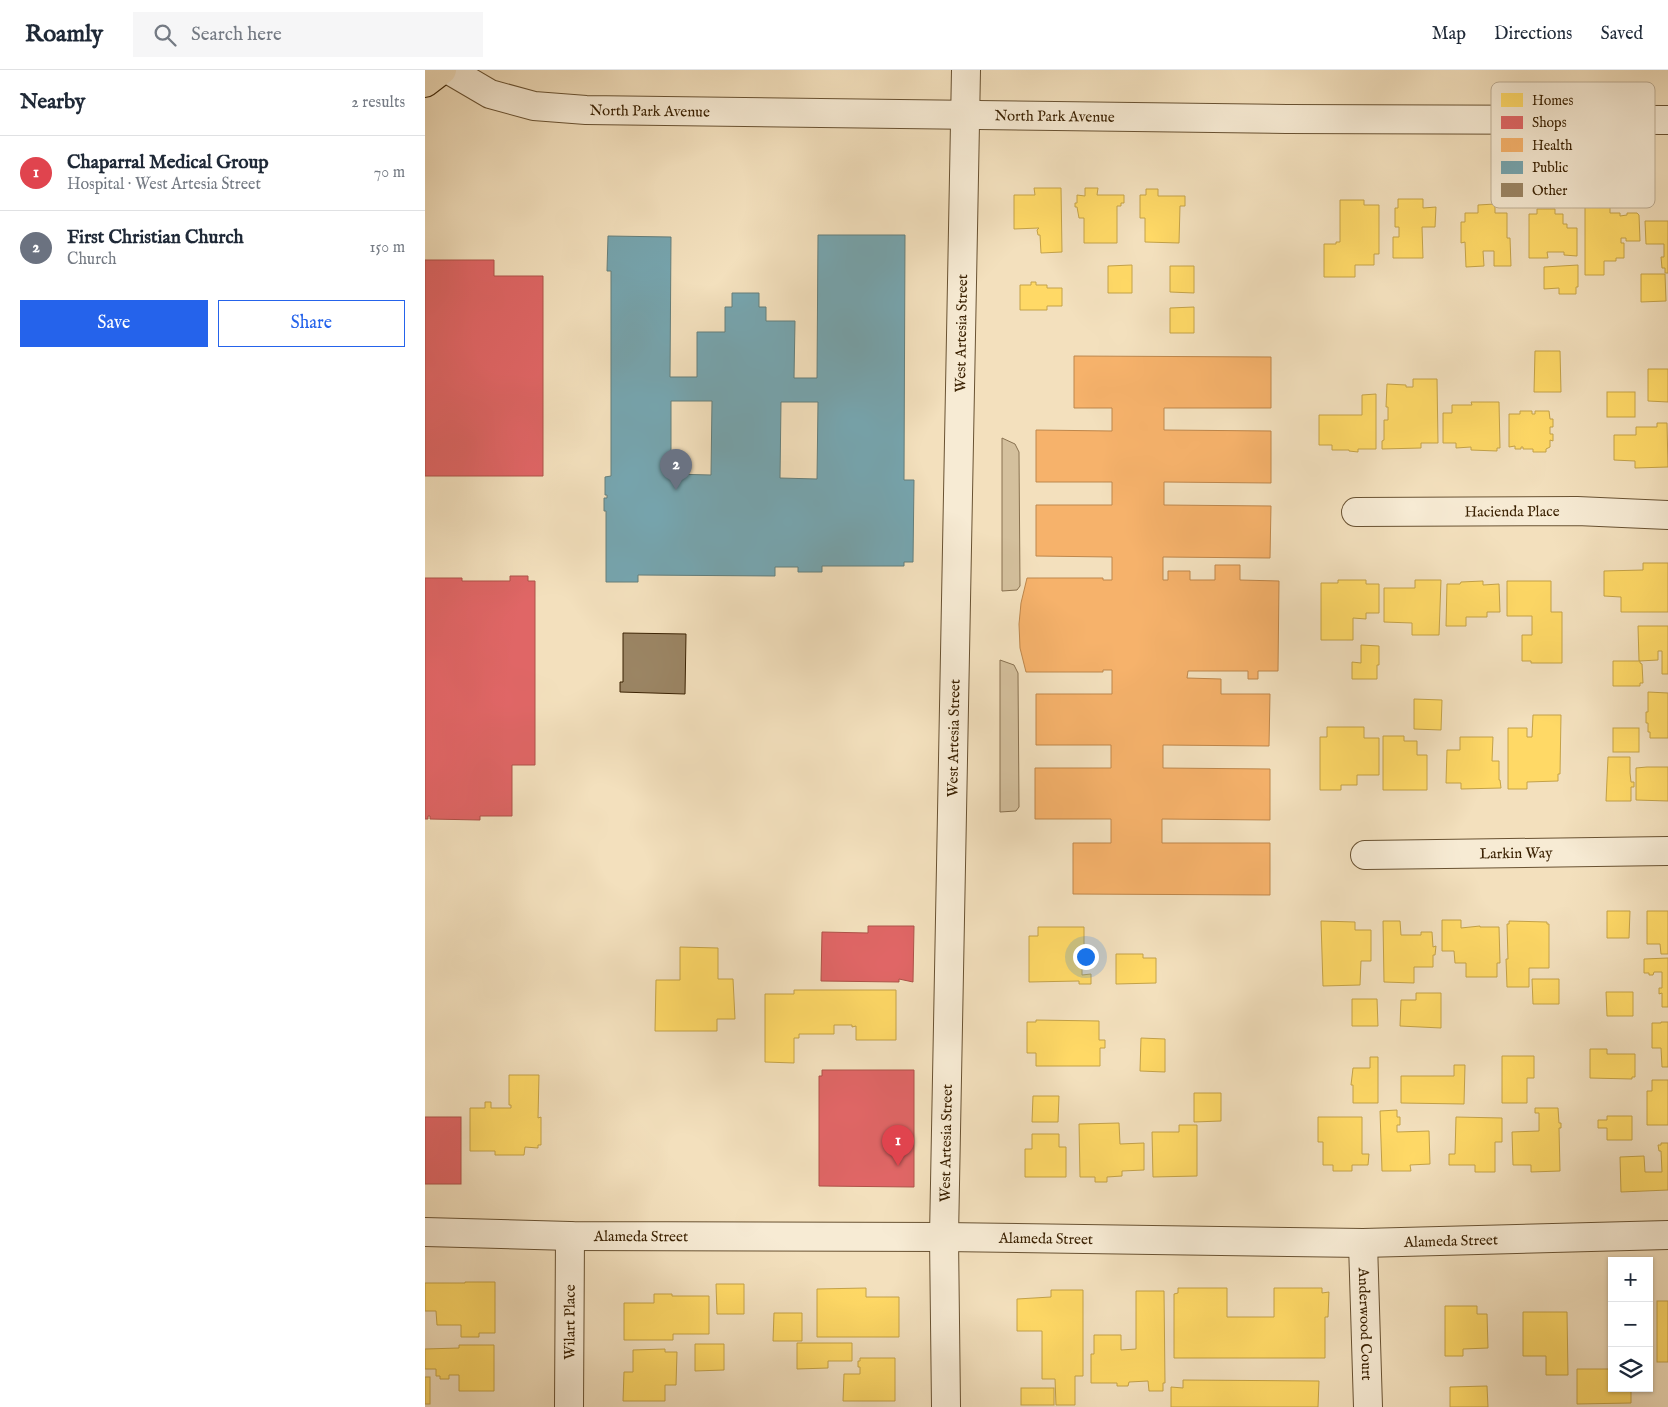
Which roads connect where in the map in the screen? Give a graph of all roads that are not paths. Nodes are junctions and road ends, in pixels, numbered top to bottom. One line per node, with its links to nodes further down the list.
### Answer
1 (442, 70): 4 (main road)
2 (449, 70): 5 (street, North Park Avenue)
3 (966, 70): 5 (street, West Artesia Street)
4 (425, 83)
5 (965, 116): 6 (street, North Park Avenue); 16 (street, West Artesia Street)
6 (1491, 120)
7 (1655, 120): 8 (street, North Park Avenue)
8 (1668, 120)
9 (1356, 512): 10 (street, Hacienda Place)
10 (1668, 515)
11 (1668, 851): 12 (street, Larkin Way)
12 (1365, 855)
13 (425, 1232): 15 (street, Alameda Street)
14 (1668, 1234): 17 (street, Alameda Street)
15 (570, 1236): 16 (street, Alameda Street); 18 (street, Wilart Place)
16 (944, 1237): 17 (street, Alameda Street); 19 (street, West Artesia Street)
17 (1363, 1243): 20 (street, Anderwood Court)
18 (569, 1407)
19 (946, 1407)
20 (1368, 1407)

